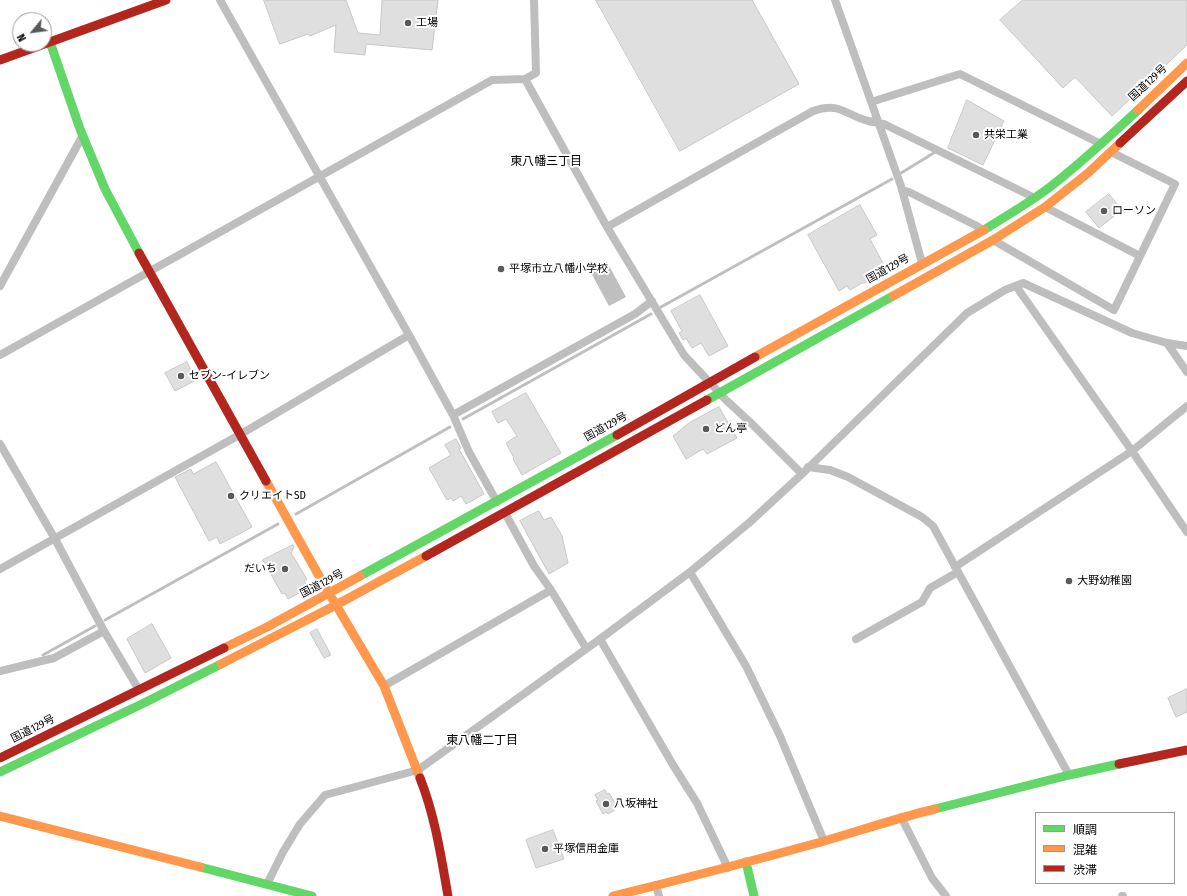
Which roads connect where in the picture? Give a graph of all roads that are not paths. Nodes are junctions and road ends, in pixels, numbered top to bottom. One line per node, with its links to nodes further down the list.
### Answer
1 (166, 0): 5 (main road)
2 (220, 0): 17 (street)
3 (534, 0): 10 (street)
4 (835, 0): 12 (street)
5 (52, 41)
6 (52, 48): 14 (main road)
7 (22, 52): 8 (main road)
8 (0, 60)
9 (1187, 63): 15 (main road, 国道129号)
10 (525, 79): 17 (street); 21 (street)
11 (1187, 81): 16 (main road)
12 (871, 102): 13 (street); 15 (street)
13 (878, 122): 18 (street); 19 (street); 21 (street)
14 (83, 135): 26 (main road); 27 (street)
15 (1101, 144): 19 (main road, 国道129号)
16 (1111, 152): 20 (main road); 24 (street)
17 (320, 175): 26 (street); 30 (street)
18 (902, 190): 22 (street); 25 (street)
19 (1035, 198): 22 (main road, 国道129号)
20 (1045, 207): 23 (main road); 24 (street)
21 (607, 226): 29 (street)
22 (983, 230): 25 (main road, 国道129号)
23 (993, 240): 24 (street); 36 (main road)
24 (1140, 256)
25 (922, 263): 35 (main road, 国道129号)
26 (149, 272): 33 (street); 39 (main road)
27 (0, 286)
28 (1016, 286): 31 (street); 41 (street); 42 (street)
29 (652, 301): 35 (street); 38 (street)
30 (410, 335): 38 (street); 39 (street)
31 (1167, 343): 32 (street); 34 (street)
32 (1187, 346)
33 (0, 355)
34 (1187, 372)
35 (710, 383): 36 (street); 44 (main road, 国道129号)
36 (719, 393): 43 (street); 45 (main road)
37 (1187, 406): 41 (street)
38 (453, 415): 44 (street)
39 (241, 434): 47 (street); 52 (main road)
40 (0, 444): 47 (street)
41 (1132, 451): 46 (street); 49 (street)
42 (808, 467): 43 (street); 49 (street)
43 (802, 474): 50 (street)
44 (498, 502): 52 (main road, 国道129号)
45 (505, 513): 51 (street); 53 (main road)
46 (1187, 532)
47 (55, 538): 48 (street); 54 (street)
48 (0, 569)
49 (957, 570): 56 (street); 65 (street)
50 (690, 572): 55 (street); 68 (street)
51 (551, 590): 57 (street); 59 (street)
52 (329, 594): 53 (main road); 60 (main road, 国道129号)
53 (336, 605): 59 (main road); 64 (main road)
54 (104, 631): 58 (street); 60 (street)
55 (600, 638): 57 (street); 70 (street)
56 (856, 639)
57 (586, 648): 63 (street)
58 (0, 671)
59 (384, 686): 63 (main road)
60 (139, 690): 62 (main road, 国道129号)
61 (1187, 750): 65 (main road)
62 (0, 758)
63 (418, 770): 71 (street); 74 (main road)
64 (0, 772)
65 (1069, 775): 67 (main road)
66 (0, 816): 71 (main road)
67 (901, 817): 68 (main road); 78 (street)
68 (824, 841): 69 (main road)
69 (746, 862): 70 (main road); 77 (main road)
70 (728, 868): 72 (main road)
71 (268, 884): 73 (main road)
72 (656, 885): 75 (main road); 76 (street)
73 (312, 896)
74 (448, 896)
75 (613, 896)
76 (659, 896)
77 (754, 896)
78 (946, 896)

